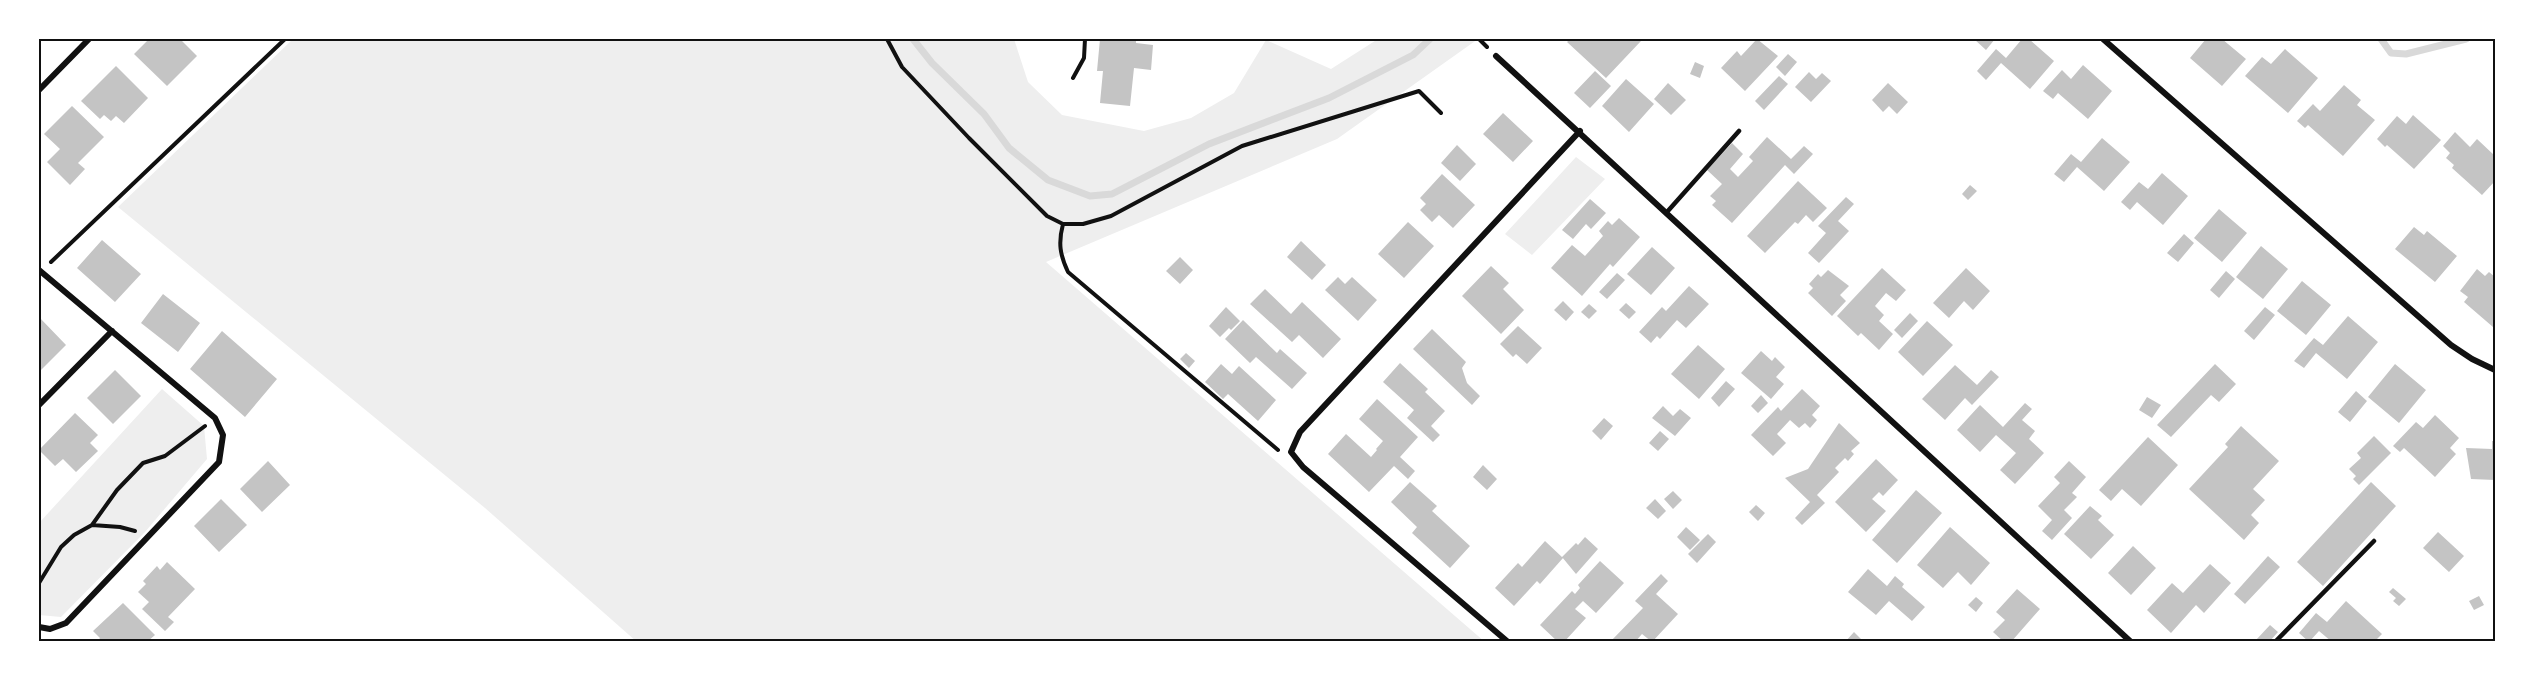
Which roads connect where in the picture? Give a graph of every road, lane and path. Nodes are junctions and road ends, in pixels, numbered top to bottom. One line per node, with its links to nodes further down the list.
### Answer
1 (89, 39): 8 (street)
2 (285, 39): 14 (path)
3 (888, 39): 13 (path)
4 (1085, 39): 7 (path)
5 (2103, 39): 16 (street)
6 (1496, 56): 10 (street)
7 (1073, 78)
8 (39, 90)
9 (1441, 113): 13 (path)
10 (1580, 131): 12 (street); 19 (street)
11 (1739, 131): 12 (lane)
12 (1667, 212): 26 (street)
13 (1063, 224): 19 (path)
14 (40, 271): 15 (street)
15 (112, 331): 17 (street); 18 (street)
16 (2495, 370)
17 (39, 405)
18 (215, 418): 20 (path); 21 (street)
19 (1291, 452): 25 (street)
20 (92, 525): 21 (path); 23 (path)
21 (146, 541): 24 (street)
22 (2374, 541): 27 (lane)
23 (39, 583)
24 (39, 627)
25 (1508, 642)
26 (2131, 642)
27 (2275, 642)

